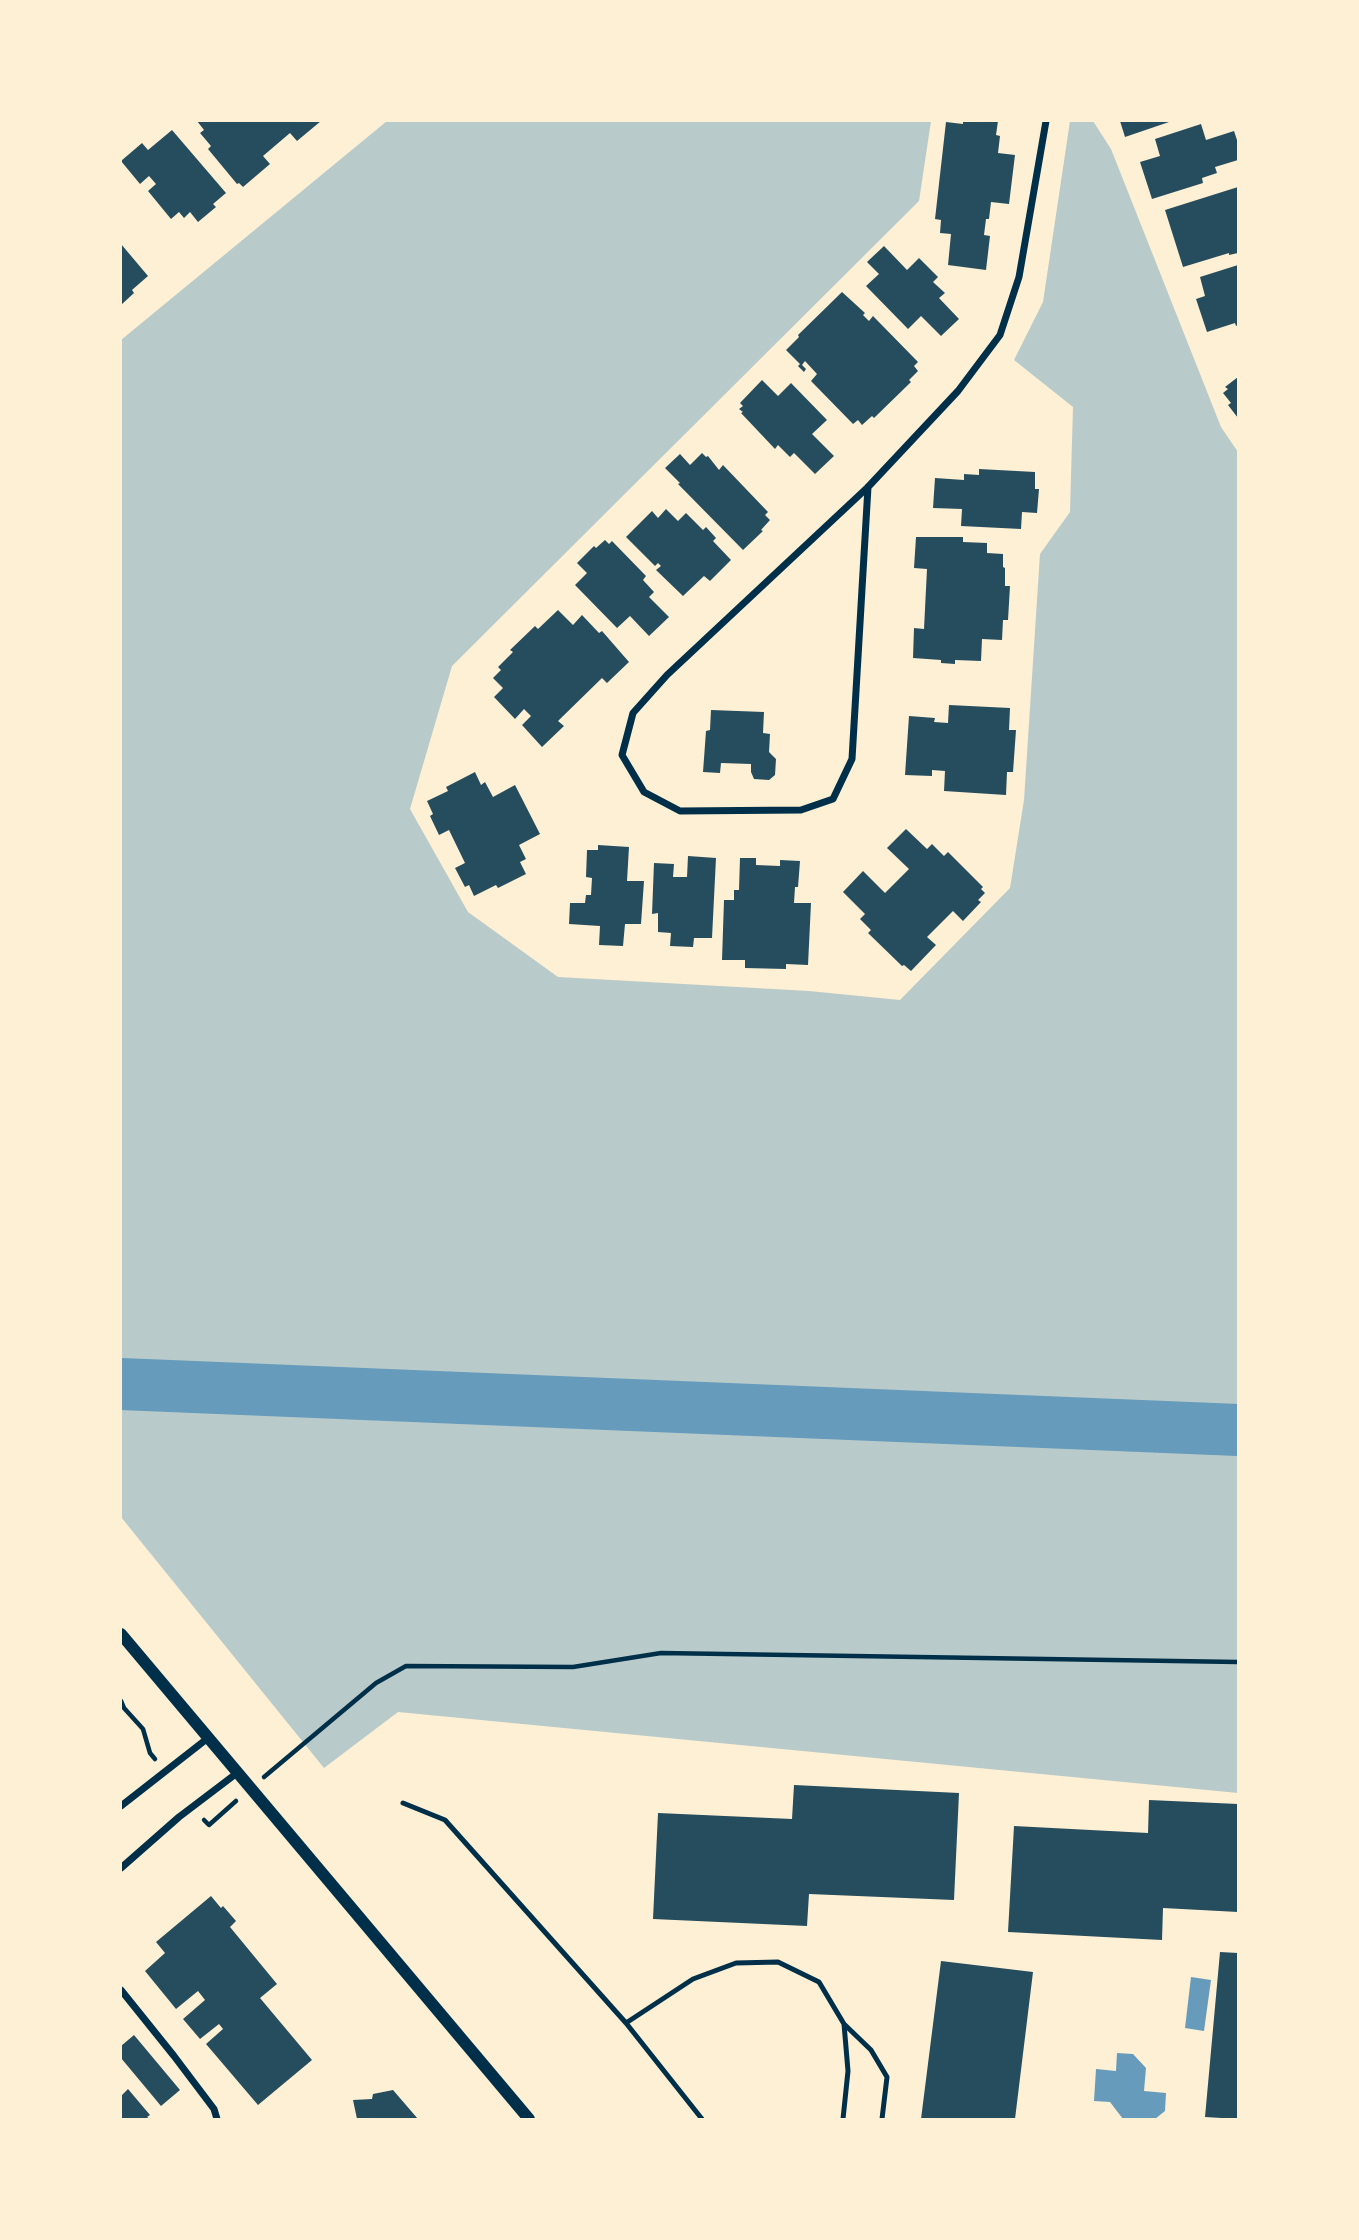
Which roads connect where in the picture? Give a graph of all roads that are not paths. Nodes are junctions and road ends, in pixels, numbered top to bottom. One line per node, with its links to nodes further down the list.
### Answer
1 (1046, 121): 2 (street)
2 (868, 487): 2 (street)
3 (121, 1634): 4 (street)
4 (208, 1738): 5 (street); 7 (street)
5 (237, 1773): 8 (street); 13 (street)
6 (404, 1803): 10 (lane)
7 (121, 1806)
8 (121, 1868)
9 (121, 1990): 12 (street)
10 (626, 2024): 11 (lane); 14 (lane)
11 (844, 2024): 15 (lane); 16 (lane)
12 (217, 2119)
13 (529, 2119)
14 (702, 2119)
15 (843, 2119)
16 (882, 2119)

